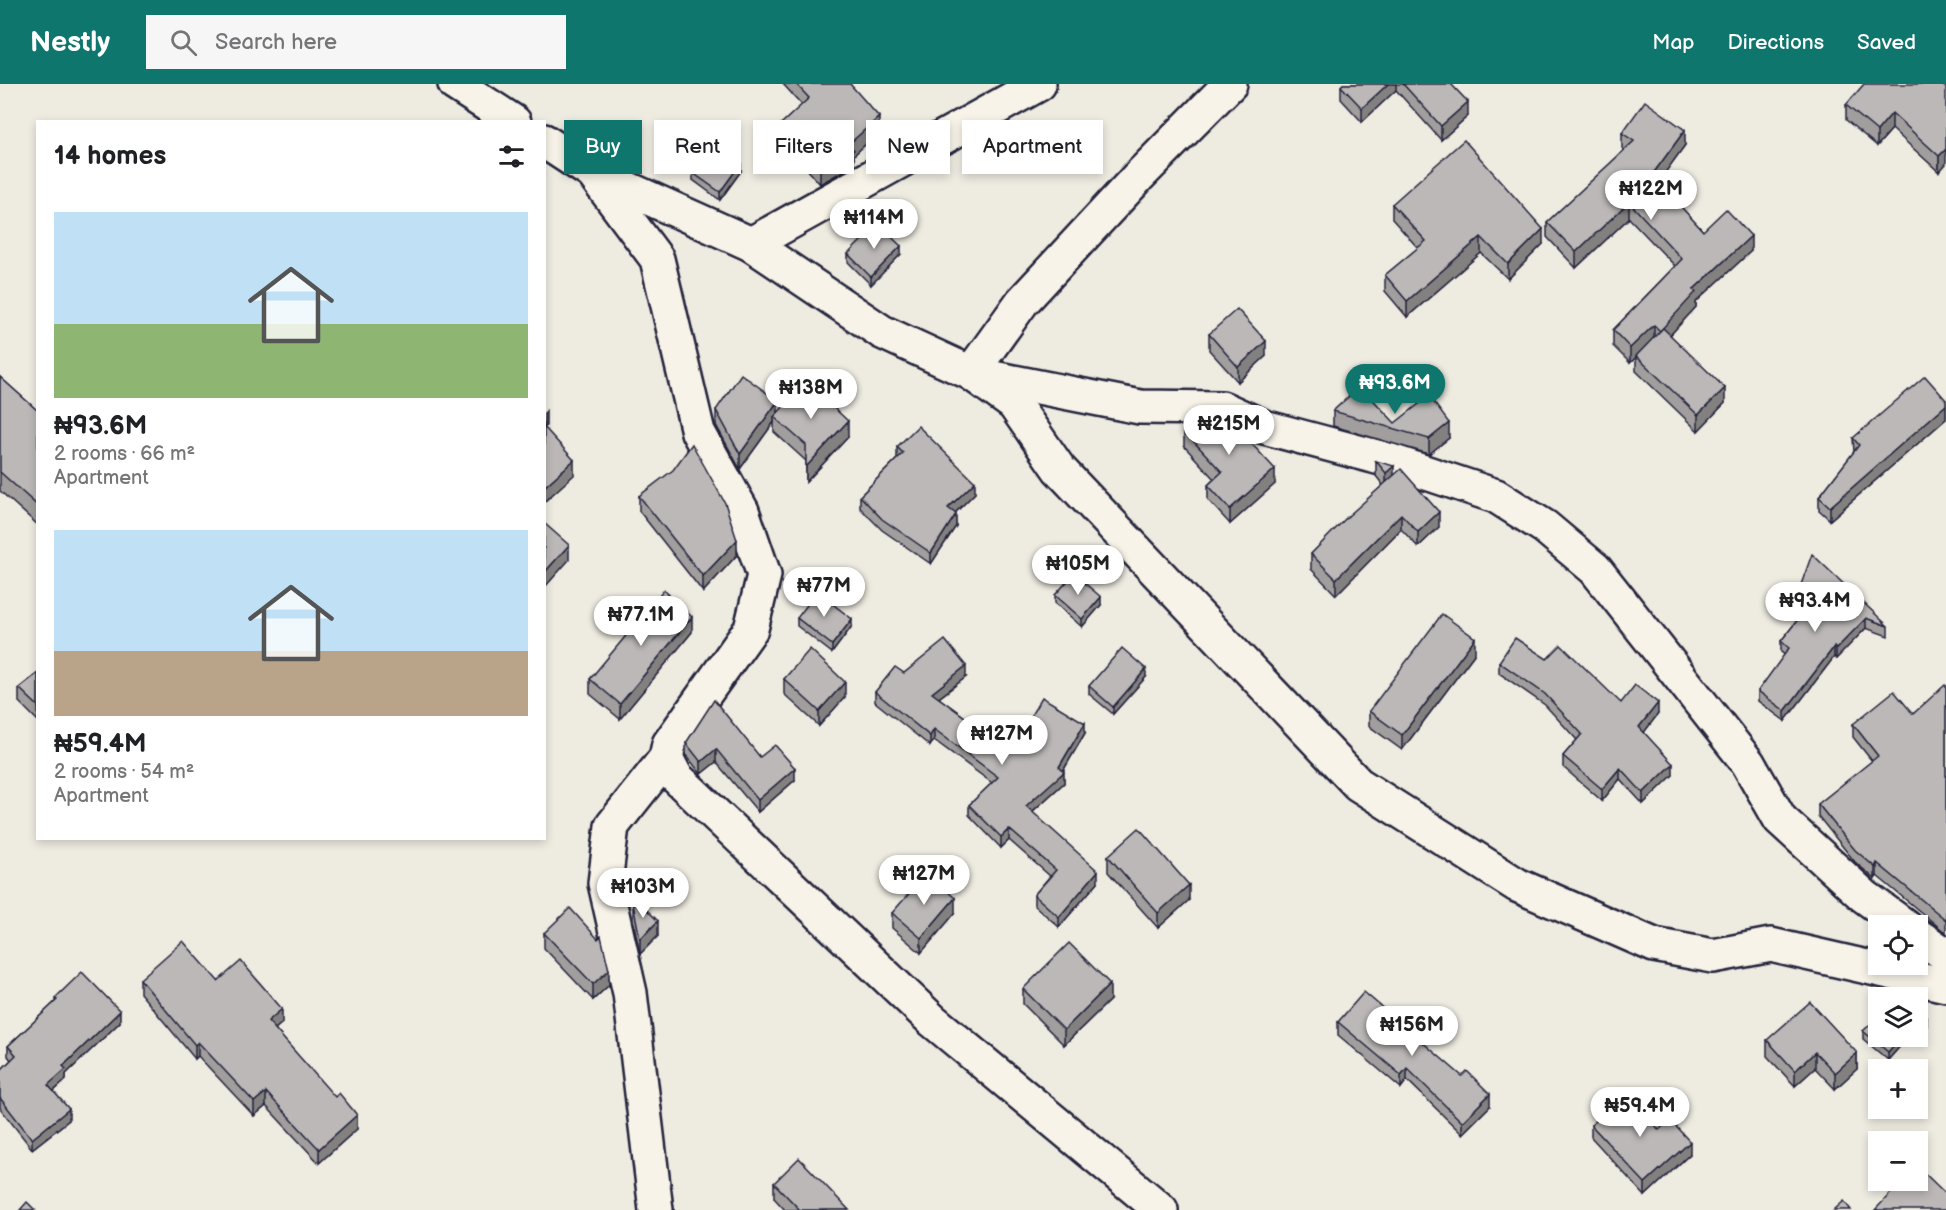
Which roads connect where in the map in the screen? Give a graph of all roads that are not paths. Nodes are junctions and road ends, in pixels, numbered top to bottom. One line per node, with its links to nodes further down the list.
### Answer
1 (455, 84): 4 (street)
2 (1039, 84): 9 (street)
3 (1230, 84): 10 (street)
4 (511, 120)
5 (546, 142): 6 (street)
6 (564, 154)
7 (594, 174): 11 (street)
8 (595, 174): 9 (street)
9 (751, 244): 10 (street)
10 (971, 373): 12 (street); 15 (street)
11 (666, 758): 16 (street); 17 (street)
12 (1890, 915)
13 (1928, 942): 14 (street)
14 (1946, 956)
15 (1946, 985)
16 (656, 1210)
17 (1161, 1210)

